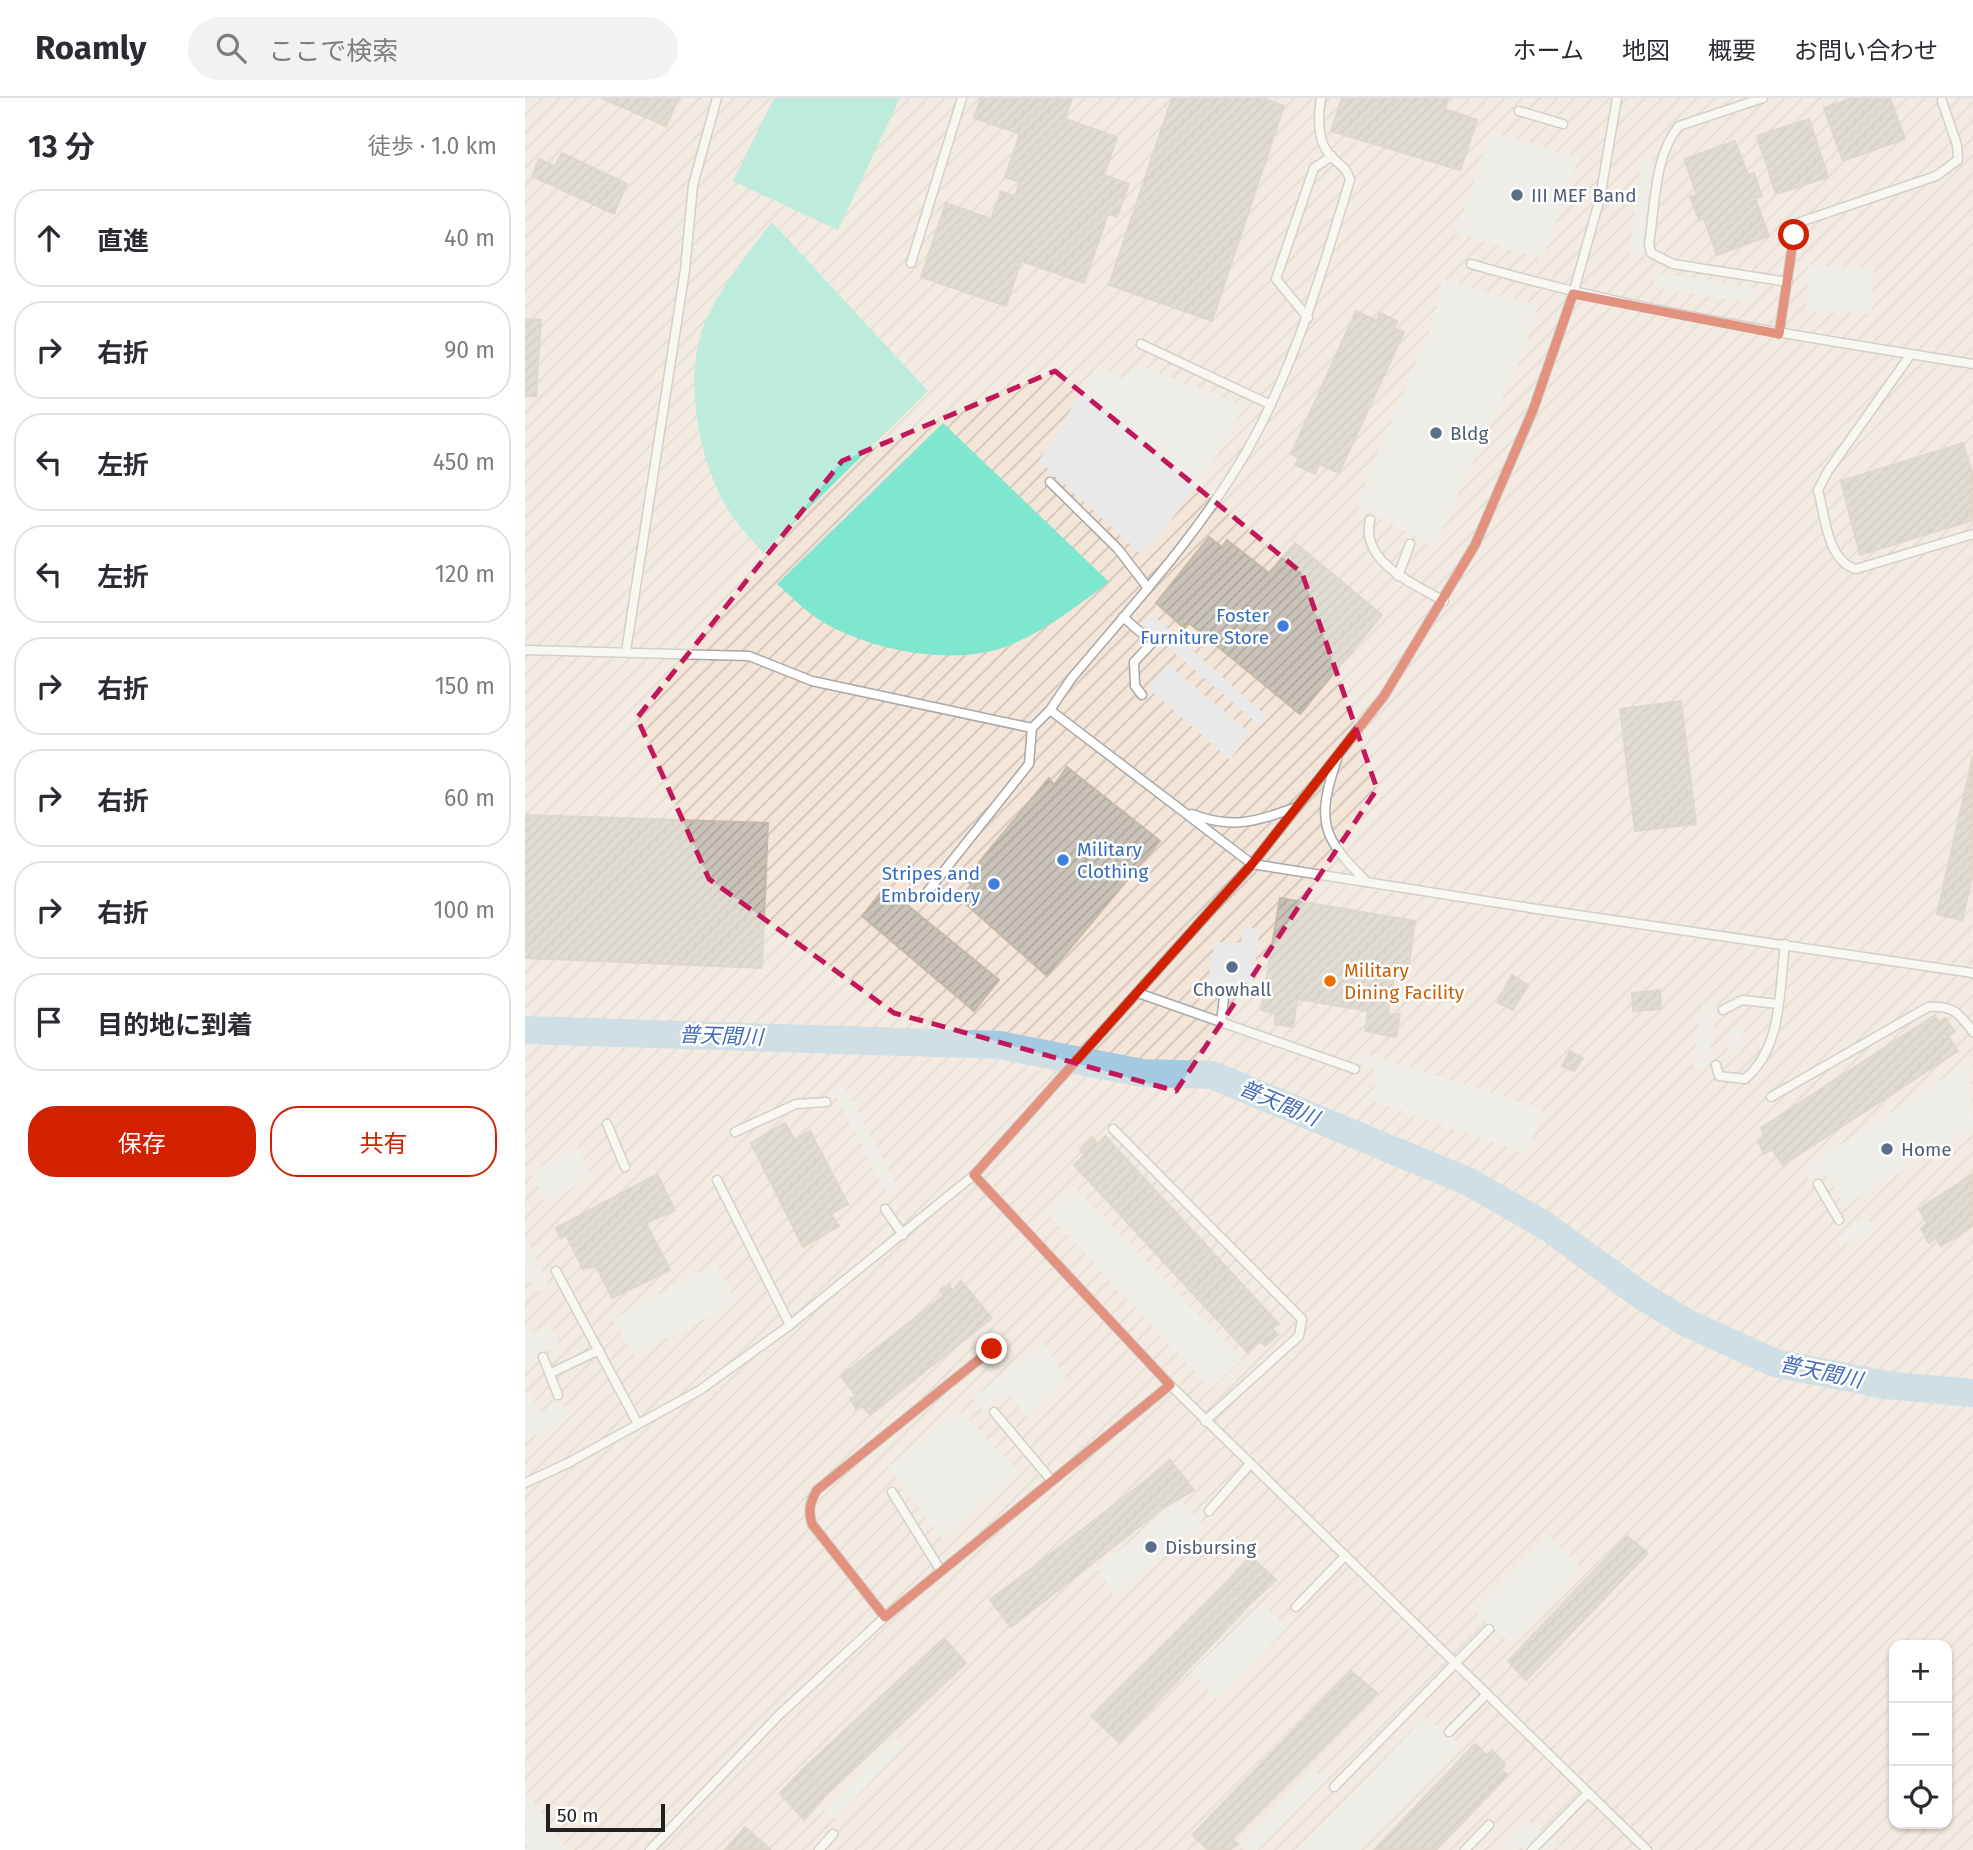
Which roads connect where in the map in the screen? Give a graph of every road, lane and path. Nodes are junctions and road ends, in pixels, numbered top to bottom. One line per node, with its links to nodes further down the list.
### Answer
1 (717, 98): 31 (lane)
2 (962, 98): 10 (lane)
3 (1321, 98): 9 (lane)
4 (1618, 98): 13 (lane)
5 (1763, 98): 12 (lane)
6 (1942, 102): 12 (lane)
7 (1519, 111): 8 (lane)
8 (1563, 124)
9 (1332, 156): 14 (lane); 14 (lane)
10 (911, 262)
11 (1471, 264): 13 (lane)
12 (1788, 282): 15 (lane)
13 (1573, 294): 15 (lane); 26 (lane)
14 (1308, 318): 19 (lane)
15 (1779, 334): 17 (lane)
16 (1141, 344): 19 (lane)
17 (1911, 354): 18 (lane); 22 (lane)
18 (1973, 364)
19 (1271, 405): 25 (lane)
20 (1050, 482): 25 (lane)
21 (1370, 520): 24 (lane)
22 (1973, 534)
23 (1411, 544): 24 (lane)
24 (1398, 576): 26 (lane)
25 (1148, 588): 27 (lane)
26 (1444, 601): 35 (lane)
27 (1123, 617): 28 (lane); 33 (lane)
28 (1140, 632)
29 (1152, 643): 32 (lane)
30 (525, 650): 31 (lane)
31 (626, 651): 34 (lane)
32 (1142, 695)
33 (1050, 710): 34 (lane); 37 (lane)
34 (1032, 727): 40 (lane)
35 (1339, 753): 36 (lane); 39 (lane)
36 (1297, 807): 37 (lane); 38 (lane)
37 (1183, 811): 38 (lane)
38 (1252, 864): 39 (lane); 43 (lane)
39 (1367, 882): 41 (lane)
40 (928, 891)
41 (1785, 944): 42 (lane); 45 (lane)
42 (1973, 973)
43 (1137, 993): 47 (lane); 57 (lane)
44 (1224, 998): 47 (lane)
45 (1778, 1004): 46 (lane); 49 (lane)
46 (1723, 1010)
47 (1221, 1022): 50 (lane)
48 (1973, 1032): 51 (lane)
49 (1716, 1065)
50 (1355, 1069)
51 (1771, 1097)
52 (826, 1102): 55 (lane)
53 (607, 1124): 56 (lane)
54 (1113, 1129): 72 (lane)
55 (735, 1132)
56 (625, 1167)
57 (974, 1175): 62 (lane); 69 (lane)
58 (717, 1180): 64 (lane)
59 (1818, 1184): 61 (lane)
60 (885, 1209): 62 (lane)
61 (1839, 1220)
62 (903, 1235): 64 (lane)
63 (556, 1271): 66 (lane)
64 (790, 1325): 73 (lane)
65 (992, 1349): 82 (lane)
66 (599, 1350): 68 (lane); 73 (lane)
67 (543, 1357): 68 (lane)
68 (551, 1373): 70 (lane)
69 (1170, 1385): 72 (lane); 75 (lane)
70 (558, 1395)
71 (994, 1412): 75 (lane)
72 (1205, 1420): 74 (lane)
73 (638, 1424): 76 (lane)
74 (1250, 1464): 78 (lane); 79 (lane)
75 (1052, 1481): 80 (lane)
76 (525, 1483)
77 (892, 1492): 80 (lane)
78 (1209, 1511)
79 (1345, 1556): 81 (lane); 84 (lane)
80 (941, 1570): 82 (lane)
81 (1296, 1607)
82 (885, 1617): 91 (lane)
83 (1489, 1629): 84 (lane)
84 (1456, 1664): 85 (lane); 87 (lane)
85 (1487, 1694): 86 (lane); 88 (lane)
86 (1449, 1732)
87 (1334, 1787)
88 (1588, 1793): 94 (lane); 95 (lane)
89 (1489, 1825): 93 (lane)
90 (833, 1834): 92 (lane)
91 (650, 1850)
92 (819, 1850)
93 (1465, 1850)
94 (1531, 1850)
95 (1647, 1850)

